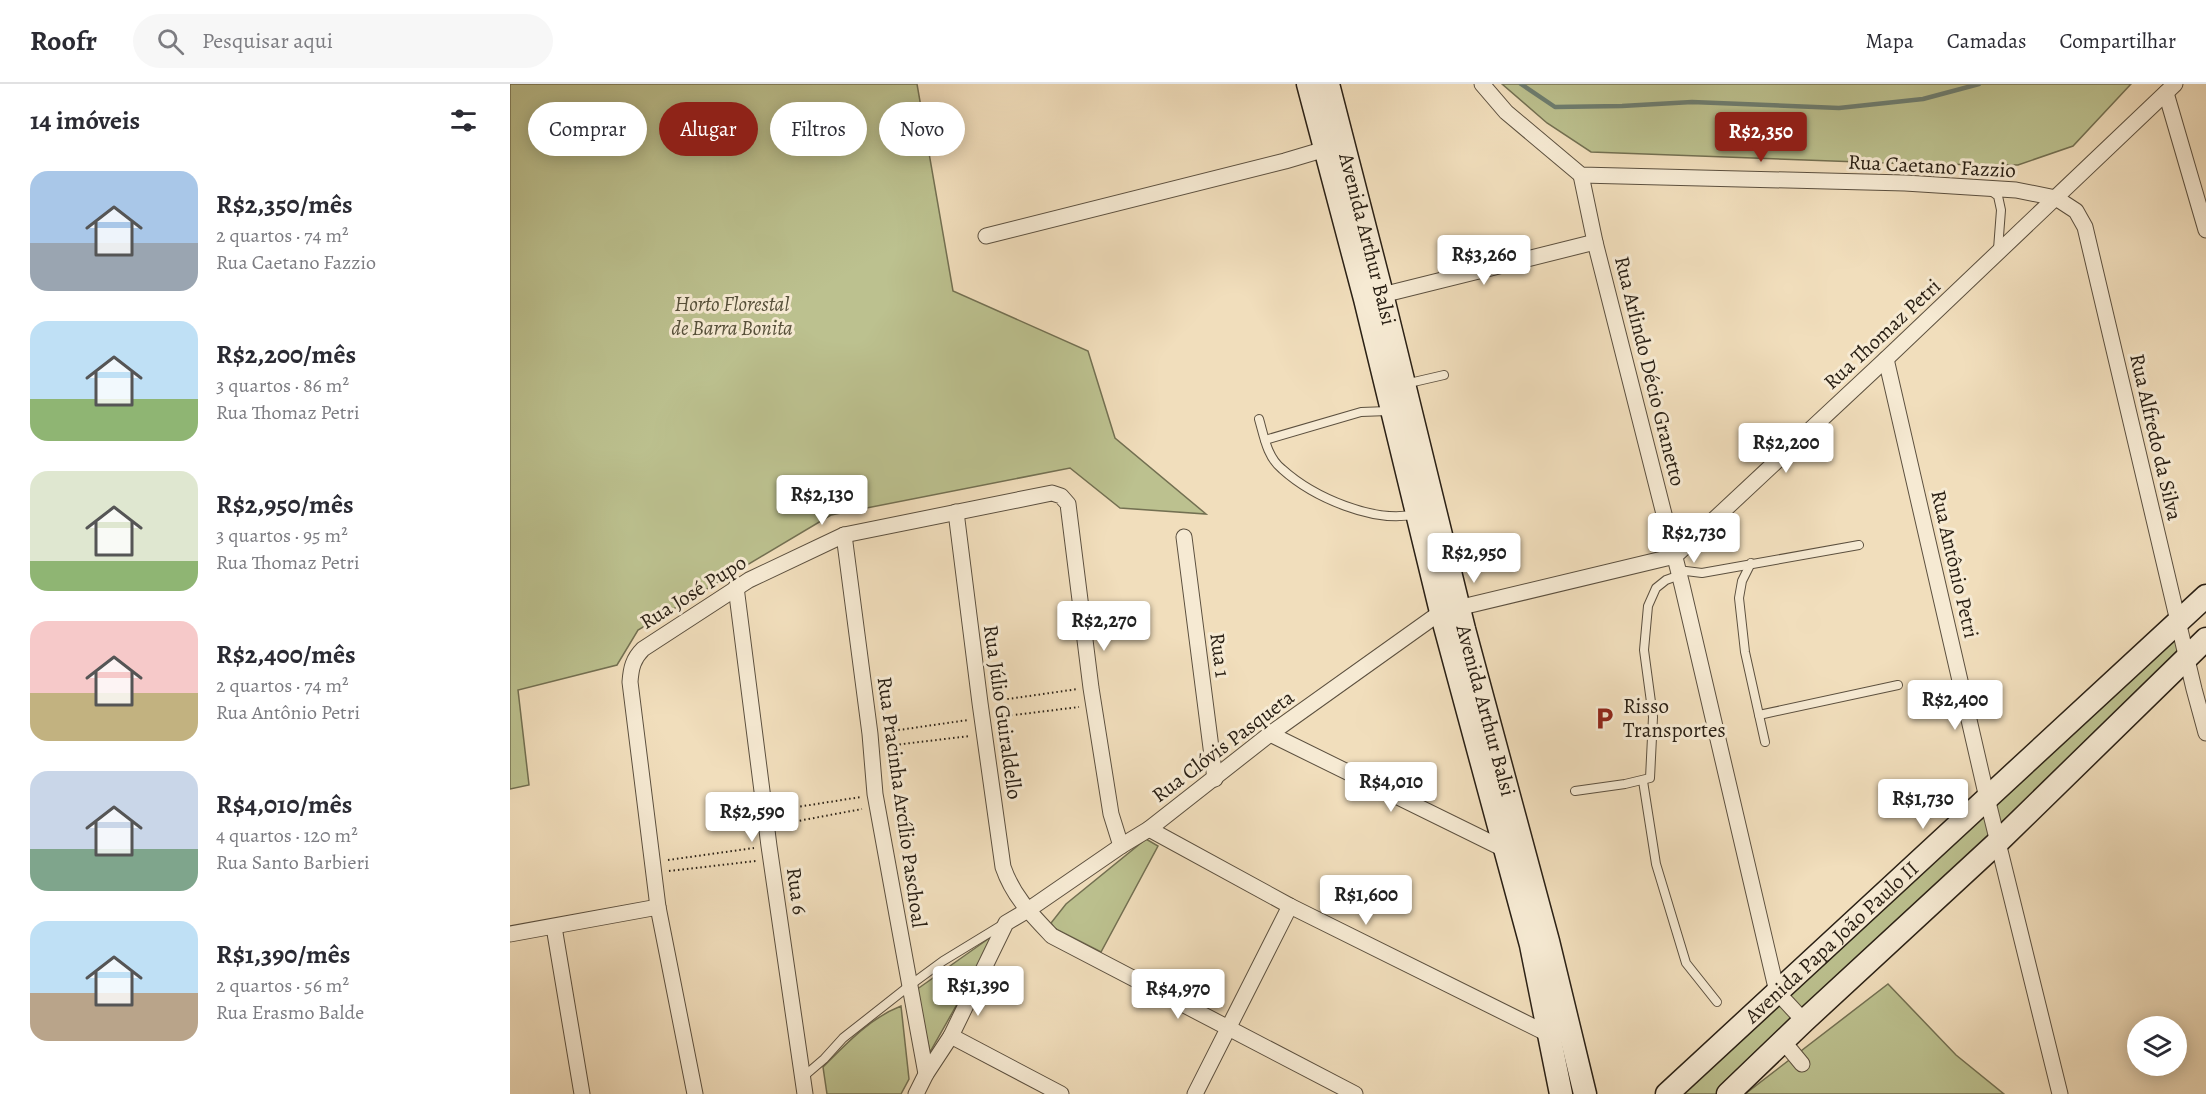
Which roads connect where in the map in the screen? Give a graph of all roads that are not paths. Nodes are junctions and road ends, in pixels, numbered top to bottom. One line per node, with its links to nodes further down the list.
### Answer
1 (1308, 84): 5 (main road, Avenida Arthur Balsi)
2 (1328, 84): 5 (main road, Avenida Arthur Balsi)
3 (1482, 84): 6 (street)
4 (2171, 88): 8 (street, Rua Thomaz Petri); 9 (street)
5 (1334, 147): 10 (street); 13 (main road, Avenida Arthur Balsi)
6 (1581, 175): 7 (street, Rua Caetano Fazzio); 11 (street, Rua Arlindo Décio Granetto)
7 (1987, 188): 8 (street, Rua Caetano Fazzio); 12 (lane)
8 (2056, 198): 12 (street, Rua Thomaz Petri); 31 (street, Rua Alfredo da Silva)
9 (2206, 230)
10 (986, 236)
11 (1595, 242): 13 (street); 26 (street, Rua Arlindo Décio Granetto)
12 (1996, 254): 14 (street, Rua Thomaz Petri)
13 (1373, 297): 16 (main road, Avenida Arthur Balsi); 17 (main road, Avenida Arthur Balsi)
14 (1886, 359): 26 (street, Rua Thomaz Petri); 42 (street, Rua Antônio Petri)
15 (1444, 375): 16 (lane)
16 (1404, 384): 21 (main road, Avenida Arthur Balsi)
17 (1392, 411): 19 (lane); 21 (main road, Avenida Arthur Balsi)
18 (1258, 419): 19 (lane)
19 (1264, 440): 21 (lane)
20 (956, 512): 22 (street, Rua José Pupo); 45 (street, Rua José Pupo); 49 (street, Rua Júlio Guiraldello)
21 (1426, 512): 30 (main road, Avenida Arthur Balsi)
22 (844, 535): 28 (street, Rua José Pupo); 53 (street, Rua Pracinha Arcílio Paschoal)
23 (1184, 537): 39 (street, Rua 1)
24 (1859, 545): 25 (lane)
25 (1751, 563): 27 (lane); 35 (lane)
26 (1679, 572): 27 (lane); 27 (lane); 30 (street, Rua Thomaz Petri); 40 (lane); 54 (street, Rua Arlindo Décio Granetto)
27 (1701, 573)
28 (736, 587): 48 (street, Rua José Pupo); 64 (street, Rua 6)
29 (2206, 596): 31 (main road, Avenida Papa João Paulo II)
30 (1450, 610): 36 (street, Rua Clóvis Pasqueta); 46 (main road, Avenida Arthur Balsi)
31 (2178, 622): 33 (street, Rua Alfredo da Silva); 42 (main road, Avenida Papa João Paulo II)
32 (2206, 639): 33 (main road, Avenida Papa João Paulo II)
33 (2186, 657): 37 (street, Rua Alfredo da Silva); 44 (main road, Avenida Papa João Paulo II)
34 (1898, 685): 35 (lane)
35 (1759, 715): 38 (lane)
36 (1270, 734): 39 (street, Rua Clóvis Pasqueta); 46 (street)
37 (2206, 734)
38 (1765, 742)
39 (1215, 779): 43 (street, Rua Clóvis Pasqueta)
40 (1643, 781): 41 (lane); 55 (lane)
41 (1575, 791)
42 (1987, 798): 44 (street, Rua Antônio Petri); 54 (main road, Avenida Papa João Paulo II)
43 (1149, 829): 45 (street, Rua Clóvis Pasqueta); 47 (street)
44 (1999, 841): 56 (main road, Avenida Papa João Paulo II); 75 (street, Rua Antônio Petri)
45 (1121, 846): 49 (street, Rua Clóvis Pasqueta)
46 (1516, 855): 59 (main road, Avenida Arthur Balsi); 61 (main road, Avenida Arthur Balsi)
47 (1290, 906): 57 (street); 59 (street)
48 (658, 907): 51 (street); 66 (street)
49 (1028, 910): 50 (street, Rua Clóvis Pasqueta); 57 (street, Rua Júlio Guiraldello)
50 (1006, 923): 53 (lane); 58 (street)
51 (554, 927): 52 (street); 65 (street)
52 (510, 934)
53 (909, 986): 63 (street, Rua Pracinha Arcílio Paschoal); 64 (lane)
54 (1777, 992): 56 (street); 73 (main road, Avenida Papa João Paulo II)
55 (1717, 1002)
56 (1803, 1021): 60 (main road, Avenida Papa João Paulo II)
57 (1228, 1027): 69 (street); 70 (street, Rua Júlio Guiraldello)
58 (951, 1036): 63 (street); 68 (street)
59 (1549, 1036): 61 (street); 71 (main road, Avenida Arthur Balsi)
60 (1783, 1041): 62 (street); 74 (main road, Avenida Papa João Paulo II)
61 (1573, 1045): 72 (main road, Avenida Arthur Balsi)
62 (1802, 1064)
63 (926, 1074): 67 (street)
64 (804, 1090)
65 (582, 1094)
66 (695, 1094)
67 (916, 1094)
68 (1061, 1094)
69 (1195, 1094)
70 (1355, 1094)
71 (1561, 1094)
72 (1585, 1094)
73 (1667, 1094)
74 (1728, 1094)
75 (2060, 1094)

